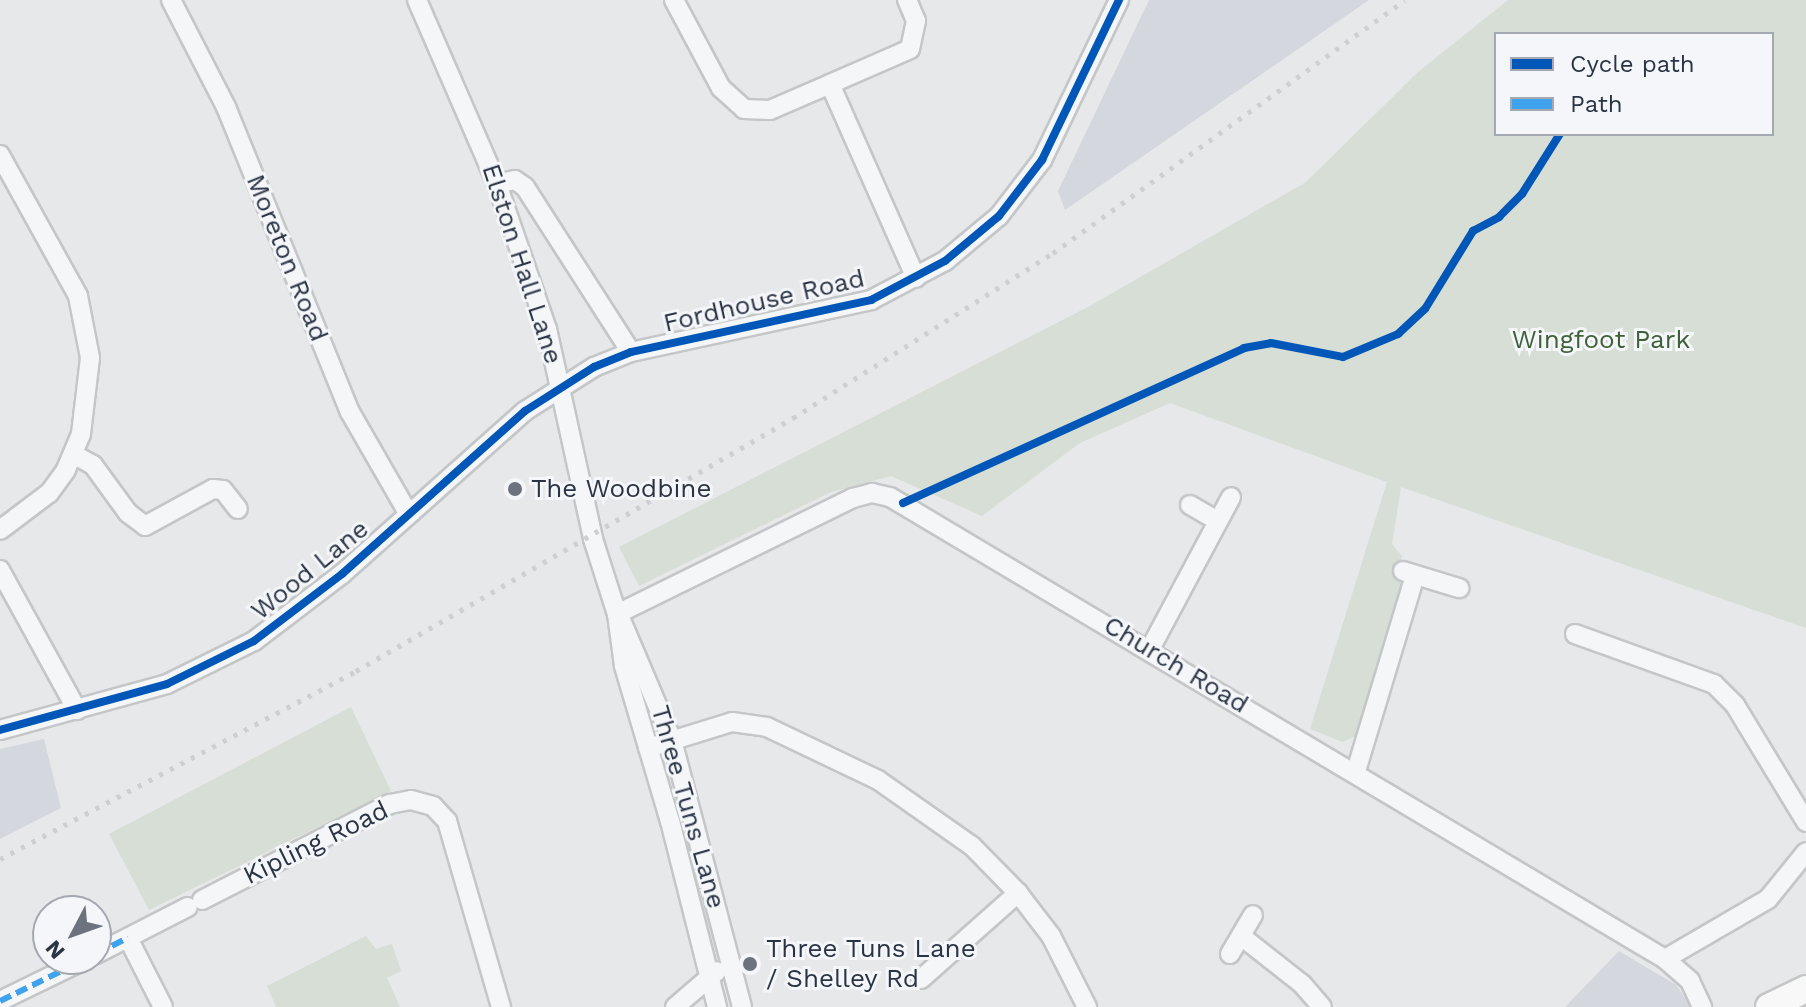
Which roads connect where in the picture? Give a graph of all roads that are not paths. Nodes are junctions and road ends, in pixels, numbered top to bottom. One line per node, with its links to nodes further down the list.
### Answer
1 (171, 0): 16 (street, Moreton Road)
2 (417, 0): 8 (street, Elston Hall Lane)
3 (674, 0): 6 (street)
4 (907, 0): 6 (street)
5 (1119, 0): 9 (street, Fordhouse Road)
6 (830, 84): 9 (street)
7 (0, 155): 12 (street)
8 (497, 184): 10 (street); 11 (street, Elston Hall Lane)
9 (916, 278): 10 (street, Fordhouse Road)
10 (631, 352): 11 (street, Fordhouse Road)
11 (561, 384): 16 (street, Wood Lane); 19 (street, Elston Hall Lane)
12 (73, 454): 15 (street); 18 (street)
13 (1231, 497): 17 (street)
14 (1190, 505): 17 (street)
15 (238, 509)
16 (408, 513): 25 (street, Wood Lane)
17 (1218, 521): 24 (street)
18 (0, 530)
19 (593, 539): 22 (street, Three Tuns Lane)
20 (0, 570): 25 (street)
21 (1459, 588): 29 (street)
22 (617, 614): 24 (street, Church Road); 27 (street, Three Tuns Lane); 28 (street, Three Tuns Lane)
23 (1575, 634): 30 (street)
24 (1150, 649): 29 (street, Church Road)
25 (77, 710): 26 (street, Wood Lane)
26 (0, 730)
27 (672, 740): 28 (street); 33 (street); 40 (street, Three Tuns Lane)
28 (648, 748): 41 (street, Three Tuns Lane)
29 (1356, 771): 39 (street, Church Road)
30 (1800, 797): 31 (street)
31 (1806, 822)
32 (1806, 852): 39 (street)
33 (1018, 893): 43 (street); 51 (street)
34 (1253, 915): 35 (street)
35 (1241, 936): 38 (street); 52 (street)
36 (128, 938): 37 (street, Kipling Road); 46 (street); 47 (street, Kipling Road)
37 (112, 946)
38 (1230, 954)
39 (1665, 959): 53 (street, Church Road)
40 (732, 967): 41 (street); 50 (street, Three Tuns Lane)
41 (710, 973): 48 (street); 49 (street, Three Tuns Lane)
42 (53, 975): 45 (street)
43 (921, 979)
44 (1806, 989): 54 (highway)
45 (0, 1001)
46 (163, 1007)
47 (501, 1007)
48 (675, 1007)
49 (717, 1007)
50 (742, 1007)
51 (1087, 1007)
52 (1322, 1007)
53 (1702, 1007)
54 (1769, 1007)

